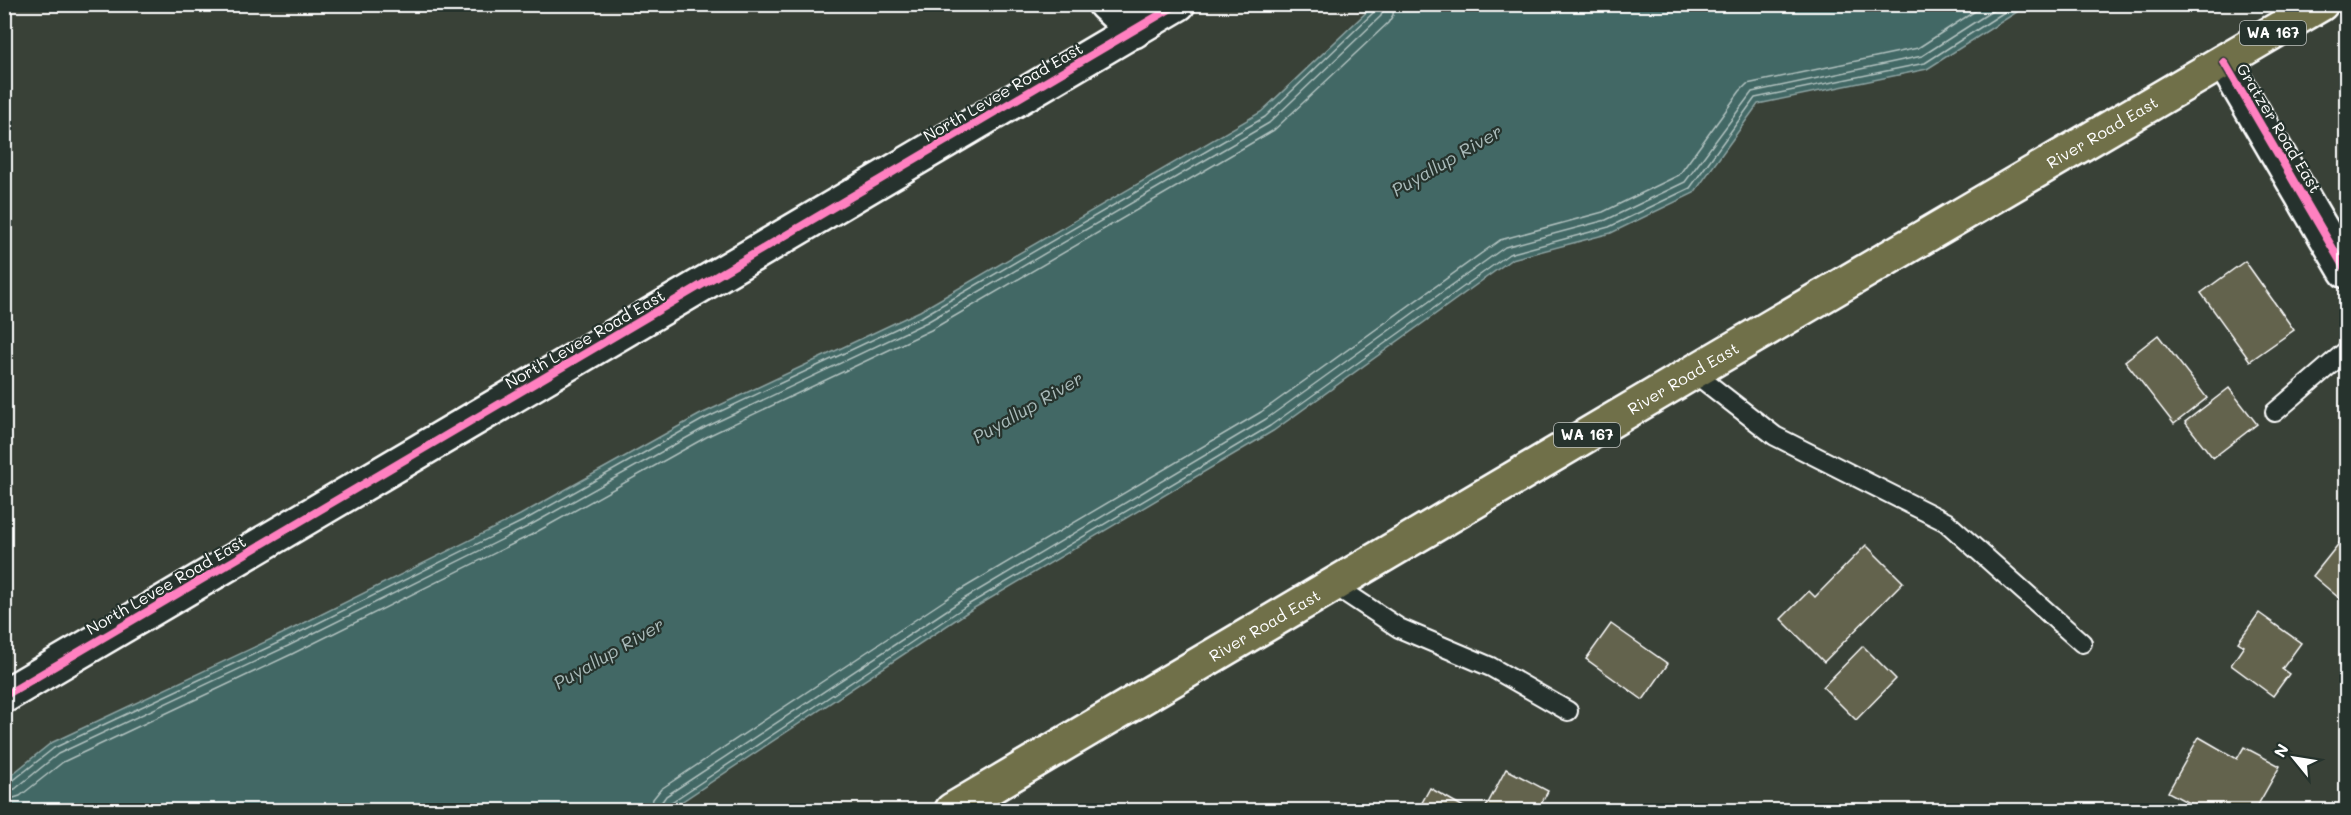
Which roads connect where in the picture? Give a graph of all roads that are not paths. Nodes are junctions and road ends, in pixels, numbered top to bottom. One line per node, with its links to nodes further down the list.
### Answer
1 (1105, 4): 4 (street)
2 (1178, 4): 4 (street, North Levee Road East)
3 (2321, 4): 5 (main road, River Road East / WA 167)
4 (1134, 31): 12 (street, North Levee Road East)
5 (2224, 62): 6 (street, Gratzer Road East); 8 (main road, River Road East / WA 167)
6 (2343, 258)
7 (2346, 351): 9 (lane)
8 (1694, 373): 10 (main road, River Road East / WA 167); 11 (lane)
9 (2275, 412)
10 (1334, 585): 13 (lane); 14 (main road, River Road East / WA 167)
11 (2082, 643)
12 (4, 696)
13 (1568, 711)
14 (952, 810)

